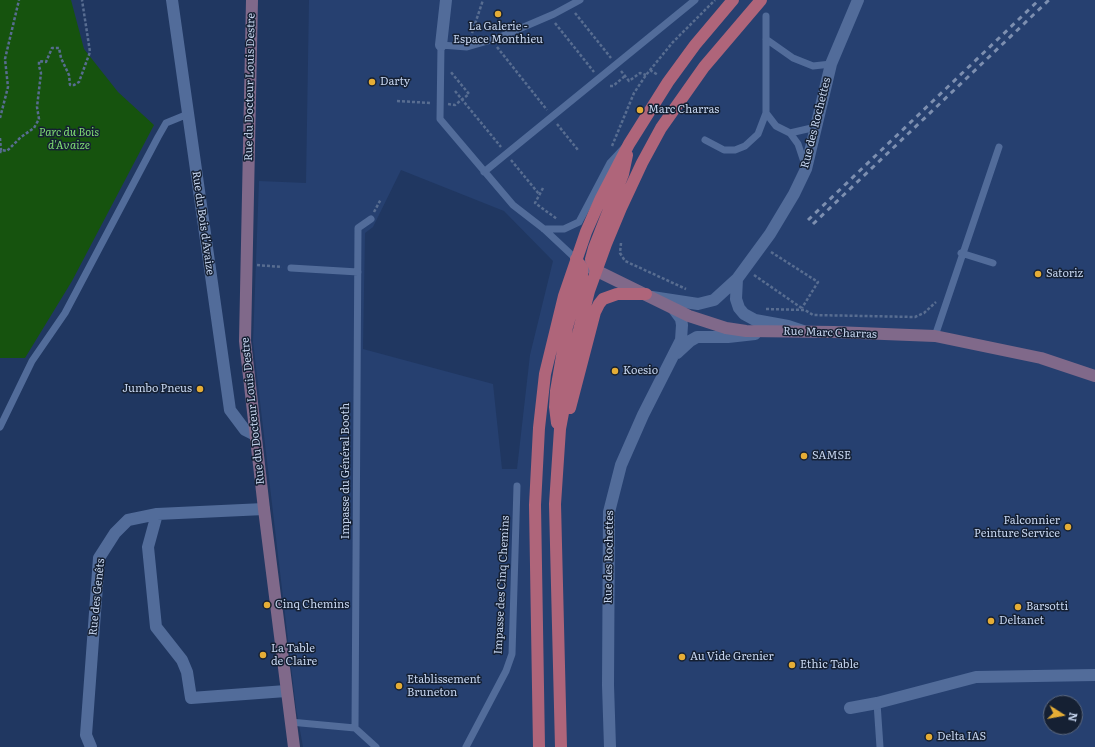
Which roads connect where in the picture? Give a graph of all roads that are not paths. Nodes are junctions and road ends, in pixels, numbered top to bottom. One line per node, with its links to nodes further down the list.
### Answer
1 (172, 0): 14 (street, Rue du Bois d'Avaize)
2 (252, 0): 40 (street, Rue du Docteur Louis Destre)
3 (446, 0): 11 (street)
4 (580, 0): 11 (lane)
5 (695, 0): 21 (lane)
6 (733, 0): 18 (main road)
7 (761, 0): 28 (main road)
8 (858, 0): 12 (street, Rue des Rochettes)
9 (766, 16): 10 (lane)
10 (766, 39): 12 (lane); 13 (lane)
11 (441, 45): 21 (lane)
12 (831, 64): 15 (street, Rue des Rochettes)
13 (766, 113): 16 (lane); 17 (lane)
14 (188, 114): 38 (lane); 40 (street, Rue du Bois d'Avaize)
15 (816, 127): 16 (lane); 20 (street, Rue des Rochettes)
16 (790, 133): 20 (lane)
17 (706, 140)
18 (629, 144): 23 (lane); 25 (main road); 28 (main road)
19 (999, 147): 24 (lane)
20 (806, 169): 30 (street, Rue des Rochettes)
21 (484, 172): 23 (lane)
22 (371, 219): 29 (lane, Impasse du Général Booth)
23 (544, 229): 25 (lane)
24 (961, 253): 26 (lane); 35 (lane)
25 (576, 259): 28 (street, Rue Marc Charras); 39 (main road); 54 (main road)
26 (993, 263)
27 (291, 268): 29 (lane)
28 (596, 270): 31 (street, Rue Marc Charras); 39 (main road)
29 (358, 272): 49 (lane, Impasse du Général Booth)
30 (737, 280): 31 (street, Rue des Rochettes); 34 (street)
31 (648, 296): 32 (street, Rue Marc Charras); 39 (main road)
32 (673, 308): 33 (street, Rue Marc Charras); 36 (street, Rue des Rochettes)
33 (768, 331): 34 (street, Rue Marc Charras); 36 (street, Rue des Rochettes)
34 (805, 332): 35 (street, Rue Marc Charras)
35 (935, 336): 37 (street, Rue Marc Charras)
36 (674, 357): 56 (street, Rue des Rochettes)
37 (1095, 376)
38 (0, 426)
39 (560, 429): 55 (main road)
40 (255, 436): 42 (street, Rue du Docteur Louis Destre)
41 (517, 486): 53 (lane, Impasse des Cinq Chemins)
42 (264, 509): 43 (street, Rue des Genêts); 45 (street, Rue du Docteur Louis Destre)
43 (157, 514): 45 (street); 50 (street, Rue des Genêts)
44 (1095, 675): 46 (street)
45 (286, 691): 48 (street, Rue du Docteur Louis Destre)
46 (877, 703): 47 (street); 57 (lane)
47 (850, 708)
48 (290, 722): 49 (lane); 51 (street, Rue du Docteur Louis Destre)
49 (355, 728): 52 (lane)
50 (91, 747)
51 (294, 747)
52 (376, 747)
53 (466, 747)
54 (540, 747)
55 (561, 747)
56 (610, 747)
57 (880, 747)

